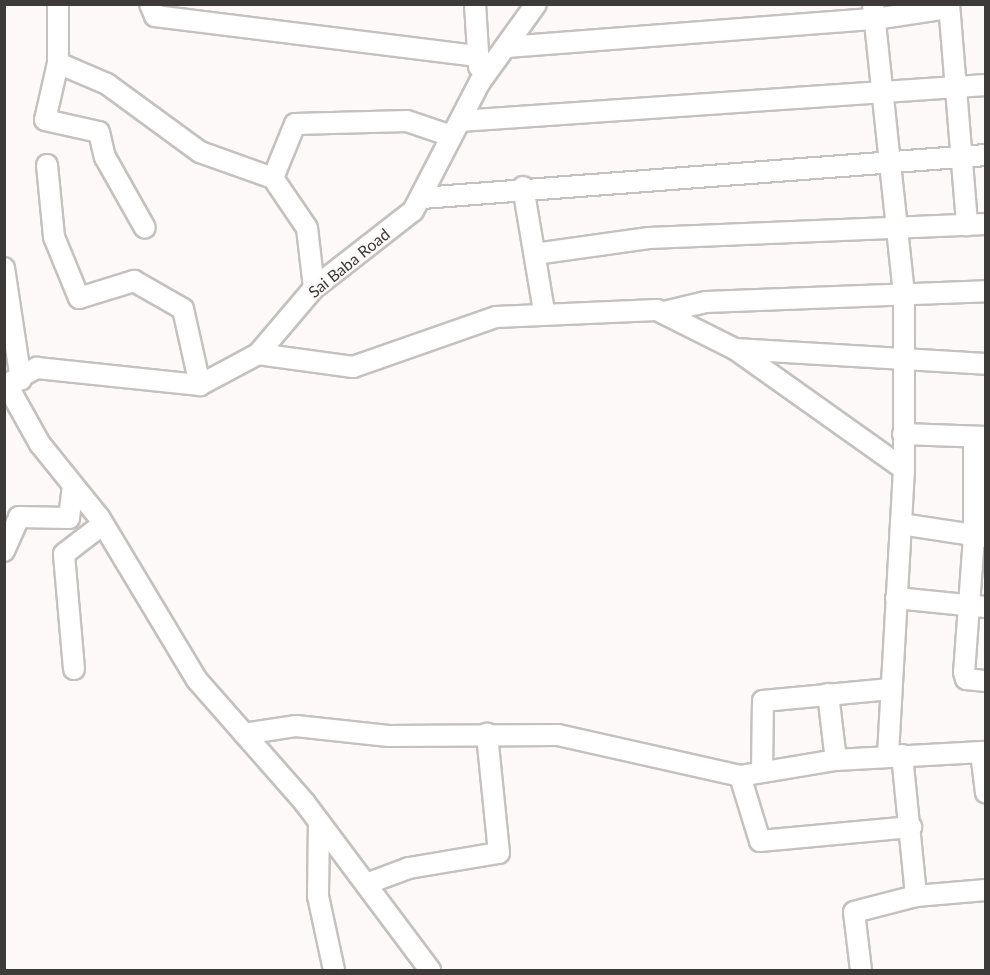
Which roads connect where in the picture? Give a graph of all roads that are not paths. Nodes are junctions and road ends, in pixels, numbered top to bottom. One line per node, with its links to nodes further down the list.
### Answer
1 (57, 4): 9 (street)
2 (150, 4): 8 (street)
3 (475, 4): 8 (street)
4 (536, 4): 7 (street, Sai Baba Road)
5 (949, 6): 6 (street); 12 (street)
6 (874, 12): 7 (street); 13 (street)
7 (507, 47): 10 (street, Sai Baba Road)
8 (478, 56): 10 (street)
9 (58, 63): 19 (street); 24 (street)
10 (480, 82): 14 (street, Sai Baba Road)
11 (986, 85): 12 (street)
12 (953, 86): 13 (street); 15 (street)
13 (880, 90): 14 (street); 17 (street)
14 (455, 129): 19 (street); 21 (street, Sai Baba Road)
15 (959, 154): 16 (street); 17 (street); 22 (street)
16 (986, 155)
17 (888, 162): 20 (street); 23 (street)
18 (47, 165): 38 (street)
19 (273, 178): 27 (street)
20 (524, 187): 21 (street); 25 (street)
21 (422, 198): 27 (street, Sai Baba Road)
22 (976, 225): 23 (street)
23 (898, 227): 25 (street); 29 (street)
24 (146, 228)
25 (535, 254): 30 (street)
26 (4, 268): 32 (street)
27 (314, 288): 34 (street, Sai Baba Road)
28 (986, 291): 29 (street)
29 (904, 293): 31 (street); 35 (street)
30 (544, 311): 31 (street); 34 (street)
31 (664, 312): 33 (street)
32 (8, 320): 37 (street)
33 (735, 349): 35 (street); 41 (street)
34 (258, 354): 38 (street, Sai Baba Road)
35 (901, 358): 36 (street); 39 (street)
36 (986, 364)
37 (11, 384): 38 (street); 42 (street)
38 (200, 385)
39 (903, 434): 40 (street); 41 (street)
40 (980, 437): 45 (street)
41 (904, 469): 44 (street)
42 (73, 486): 43 (street); 46 (street)
43 (103, 524): 49 (street); 53 (street)
44 (902, 524): 45 (street); 47 (street)
45 (980, 537): 48 (street)
46 (4, 551)
47 (896, 598): 48 (street); 51 (street)
48 (978, 606): 50 (street)
49 (74, 669)
50 (986, 681)
51 (890, 689): 52 (street); 56 (street)
52 (828, 694): 57 (street); 58 (street)
53 (244, 734): 54 (street); 61 (street)
54 (487, 734): 59 (street); 63 (street)
55 (983, 752): 56 (street); 60 (street)
56 (895, 755): 57 (street); 62 (street)
57 (836, 760): 58 (street)
58 (762, 772): 59 (street)
59 (740, 776): 62 (street)
60 (986, 793)
61 (319, 822): 63 (street); 66 (street)
62 (910, 827): 65 (street)
63 (366, 884): 67 (street)
64 (986, 890): 65 (street)
65 (916, 896): 68 (street)
66 (334, 970)
67 (430, 970)
68 (861, 970)

